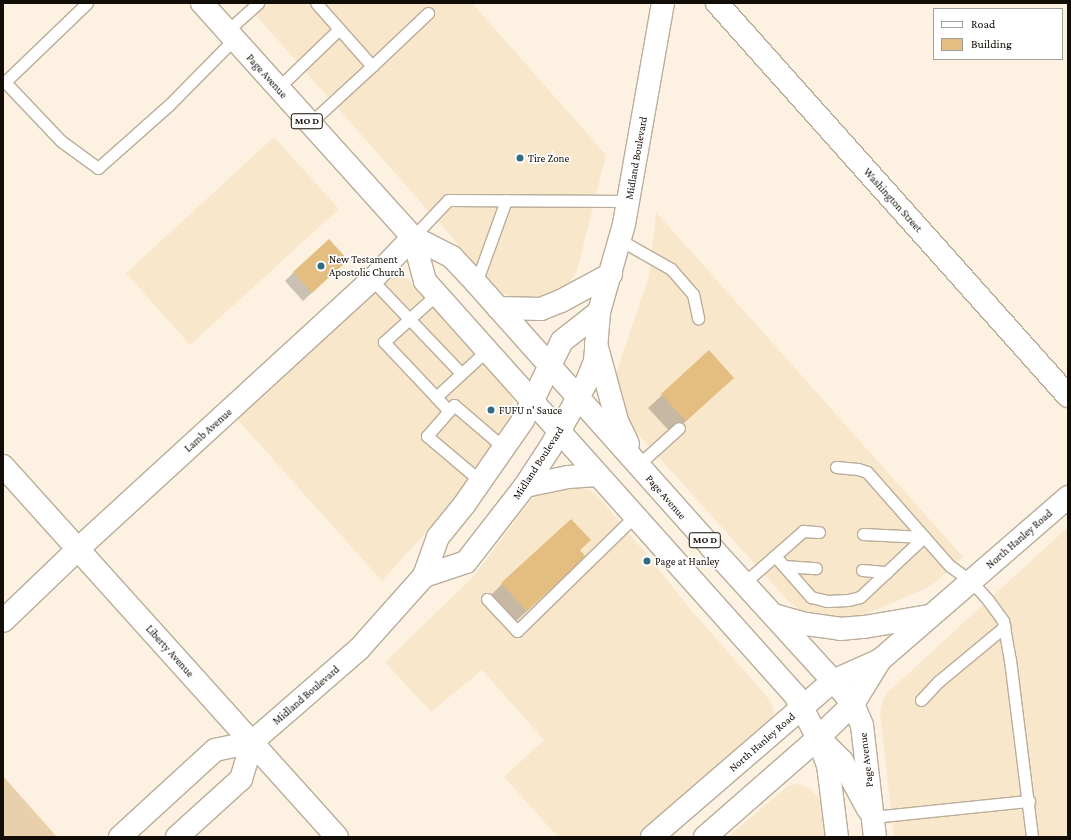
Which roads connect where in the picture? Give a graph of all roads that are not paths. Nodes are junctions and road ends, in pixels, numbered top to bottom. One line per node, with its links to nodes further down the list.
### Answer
1 (87, 3): 9 (lane)
2 (202, 3): 9 (main road, Page Avenue / MO D)
3 (258, 3): 9 (lane)
4 (316, 3): 8 (lane)
5 (664, 3): 14 (main road, Midland Boulevard)
6 (717, 3): 29 (main road, Washington Street)
7 (428, 13): 10 (lane)
8 (339, 28): 10 (lane); 11 (lane)
9 (231, 35): 11 (main road, Page Avenue / MO D)
10 (372, 66): 12 (lane)
11 (278, 88): 12 (main road, Page Avenue / MO D)
12 (309, 124): 15 (main road, Page Avenue / MO D)
13 (506, 200): 14 (lane); 15 (lane); 19 (lane)
14 (628, 201): 16 (main road, Midland Boulevard)
15 (413, 237): 18 (main road, Lamb Avenue); 19 (main road, Page Avenue / MO D); 20 (main road, Page Avenue / MO D)
16 (620, 240): 17 (main road, Midland Boulevard); 23 (lane)
17 (611, 274): 21 (main road); 22 (main road, Midland Boulevard)
18 (372, 280): 24 (lane); 48 (main road, Lamb Avenue)
19 (476, 283): 21 (main road, Page Avenue / MO D)
20 (437, 294): 24 (lane); 26 (main road, Page Avenue / MO D)
21 (498, 308): 27 (main road, Page Avenue / MO D)
22 (599, 312): 25 (main road, Midland Boulevard); 27 (main road, Midland Boulevard)
23 (698, 318)
24 (410, 319): 28 (lane); 30 (lane)
25 (596, 344): 31 (main road, Midland Boulevard); 37 (main road)
26 (486, 350): 28 (lane); 32 (main road, Page Avenue / MO D)
27 (549, 365): 31 (main road, Page Avenue / MO D); 32 (main road, Midland Boulevard)
28 (461, 373): 30 (lane)
29 (1068, 396)
30 (436, 397): 33 (lane)
31 (578, 398): 35 (main road, Midland Boulevard); 37 (main road, Page Avenue / MO D)
32 (533, 403): 35 (main road, Page Avenue / MO D); 36 (main road, Midland Boulevard)
33 (448, 410): 36 (lane); 41 (lane)
34 (679, 428): 37 (lane)
35 (559, 432): 40 (main road, Page Avenue / MO D); 42 (main road, Midland Boulevard)
36 (505, 446): 41 (main road, Midland Boulevard)
37 (638, 465): 56 (main road, Page Avenue / MO D)
38 (3, 466): 48 (main road, Liberty Avenue)
39 (836, 467): 47 (lane)
40 (598, 475): 42 (main road); 44 (main road, Page Avenue / MO D)
41 (483, 479): 54 (main road, Midland Boulevard)
42 (525, 486): 54 (main road, Midland Boulevard)
43 (1068, 496): 55 (main road, North Hanley Road)
44 (635, 516): 57 (lane); 66 (main road, Page Avenue / MO D)
45 (819, 532): 49 (lane)
46 (863, 534): 47 (lane)
47 (924, 537): 53 (lane); 55 (lane)
48 (78, 549): 60 (main road, Lamb Avenue); 69 (main road, Liberty Avenue)
49 (775, 556): 50 (lane); 56 (lane)
50 (784, 566): 51 (lane); 53 (lane)
51 (816, 568)
52 (862, 570): 53 (lane)
53 (886, 572)
54 (424, 576): 69 (main road, Midland Boulevard)
55 (971, 581): 59 (main road, North Hanley Road); 61 (lane)
56 (744, 583): 58 (main road, Page Avenue / MO D)
57 (487, 599)
58 (773, 614): 59 (main road); 63 (main road, Page Avenue / MO D)
59 (930, 616): 62 (main road, North Hanley Road)
60 (3, 621)
61 (1004, 627): 64 (lane); 70 (lane)
62 (880, 660): 63 (main road, North Hanley Road); 65 (main road, North Hanley Road)
63 (833, 681): 65 (main road, Page Avenue / MO D); 66 (main road, North Hanley Road)
64 (921, 700)
65 (852, 704): 68 (main road, North Hanley Road); 71 (main road, Page Avenue / MO D)
66 (802, 708): 67 (main road, North Hanley Road); 68 (main road, Page Avenue / MO D)
67 (782, 725): 68 (main road); 75 (main road, North Hanley Road)
68 (818, 738): 71 (main road); 76 (main road, North Hanley Road); 77 (main road, Page Avenue / MO D)
69 (252, 742): 72 (main road, Midland Boulevard); 73 (main road); 74 (main road, Liberty Avenue)
70 (1029, 801): 71 (lane); 78 (lane)
71 (874, 827)
72 (120, 837)
73 (177, 837)
74 (337, 837)
75 (652, 837)
76 (705, 837)
77 (837, 837)
78 (1032, 837)

